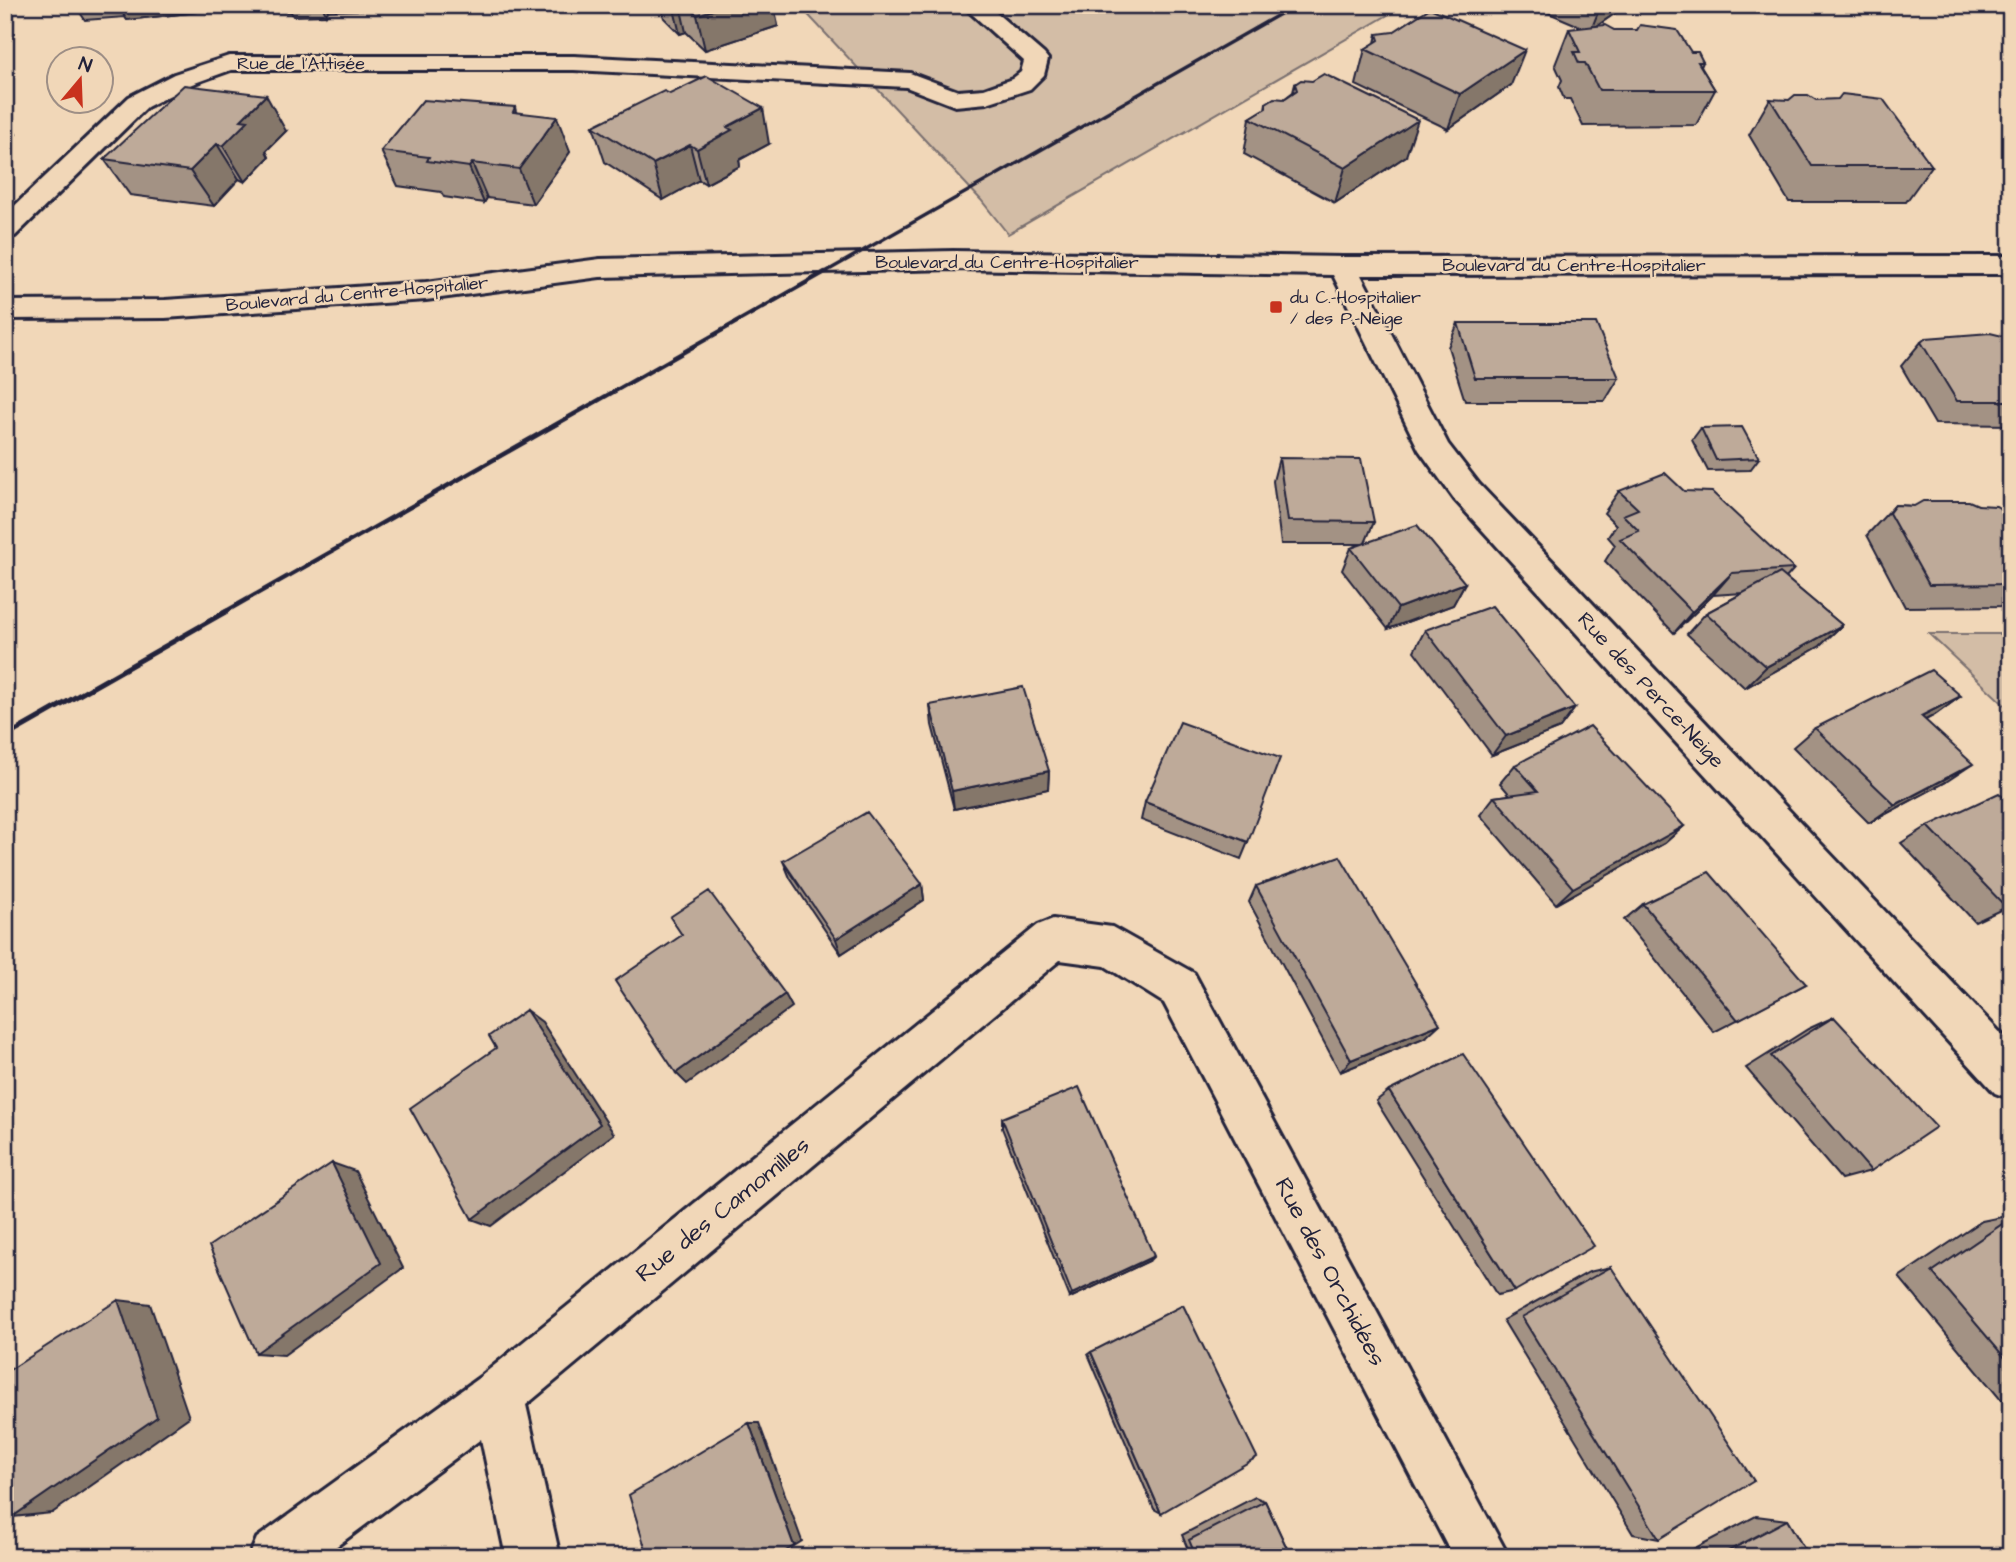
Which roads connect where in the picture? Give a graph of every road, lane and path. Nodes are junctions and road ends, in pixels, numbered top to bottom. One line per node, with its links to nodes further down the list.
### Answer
1 (973, 5): 2 (street, Rue de l'Attisée)
2 (5, 230)
3 (1343, 265): 4 (street, Boulevard du Centre-Hospitalier); 5 (street, Boulevard du Centre-Hospitalier); 7 (street, Rue des Perce-Neige)
4 (2011, 265)
5 (5, 310)
6 (1179, 988): 8 (street, Rue des Camomilles); 11 (street, Rue des Orchidées)
7 (2011, 1077)
8 (498, 1395): 9 (street, Rue des Camomilles); 10 (street)
9 (276, 1557)
10 (533, 1557)
11 (1482, 1557)

